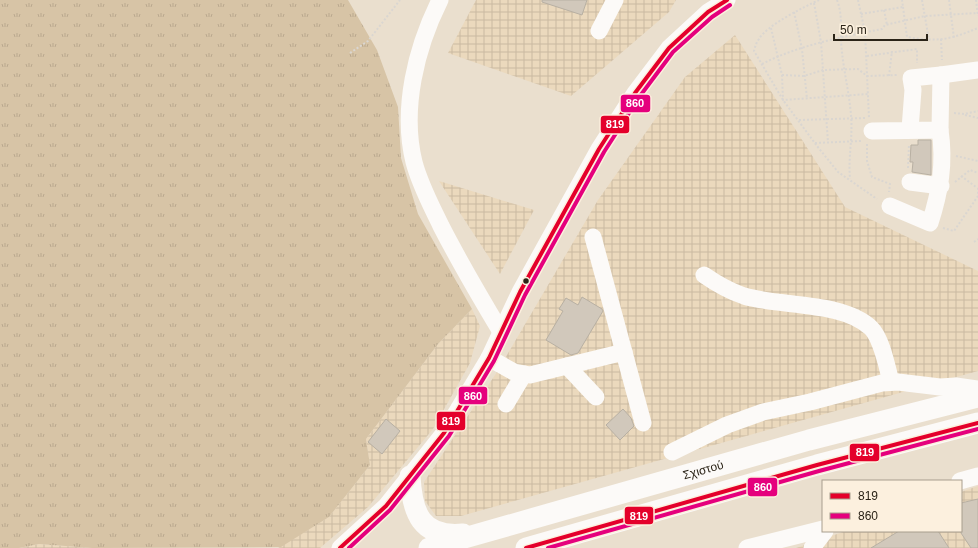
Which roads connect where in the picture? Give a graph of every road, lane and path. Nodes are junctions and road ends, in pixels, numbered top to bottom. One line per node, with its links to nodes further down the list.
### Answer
1 (400, 0): 34 (path)
2 (440, 0): 78 (street)
3 (615, 0): 25 (street)
4 (727, 0): 78 (street)
5 (819, 0): 12 (path)
6 (837, 0): 27 (path)
7 (858, 0): 18 (path)
8 (902, 0): 13 (path)
9 (922, 0): 19 (path)
10 (949, 0): 16 (path)
11 (976, 0): 17 (path)
12 (814, 3): 15 (path); 30 (path)
13 (903, 7): 14 (path); 21 (path)
14 (884, 10): 18 (path); 22 (path)
15 (794, 12): 23 (path); 31 (path)
16 (951, 13): 17 (path); 19 (path); 28 (path)
17 (977, 13): 20 (path)
18 (861, 14): 26 (path)
19 (925, 16): 21 (path); 29 (path)
20 (978, 16)
21 (905, 22): 22 (path); 29 (path)
22 (887, 25): 26 (path)
23 (772, 28): 36 (path); 37 (path)
24 (978, 28): 28 (path)
25 (599, 31)
26 (865, 32): 27 (path); 35 (path)
27 (841, 38): 30 (path); 39 (path)
28 (954, 38): 29 (path)
29 (929, 41)
30 (821, 42): 31 (path); 38 (path)
31 (802, 49): 36 (path); 44 (path)
32 (917, 49): 33 (path)
33 (892, 51): 35 (path); 46 (path)
34 (350, 53)
35 (867, 56): 45 (path)
36 (778, 57): 37 (path); 41 (path)
37 (762, 64): 50 (path)
38 (823, 70): 39 (path); 44 (path); 49 (path)
39 (845, 70): 45 (path); 48 (path)
40 (978, 70): 43 (street)
41 (782, 75): 44 (path); 50 (path)
42 (903, 75): 46 (path)
43 (941, 75): 53 (street); 60 (street)
44 (804, 76): 51 (path)
45 (867, 76): 46 (path); 47 (path)
46 (889, 76)
47 (868, 94): 48 (path); 59 (path)
48 (849, 96): 49 (path); 56 (path)
49 (824, 97): 51 (path); 55 (path)
50 (783, 100): 51 (path); 58 (path)
51 (807, 100)
52 (978, 111): 54 (path)
53 (940, 112): 54 (path); 61 (street)
54 (964, 114): 57 (path)
55 (827, 118): 56 (path); 58 (path); 64 (path)
56 (851, 118): 59 (path); 62 (path)
57 (978, 118)
58 (798, 120): 63 (path)
59 (871, 124): 60 (street)
60 (910, 129): 61 (street); 69 (path)
61 (940, 130): 65 (street)
62 (851, 142): 64 (path); 68 (path); 72 (path)
63 (815, 143): 64 (path); 68 (path)
64 (828, 143)
65 (942, 153): 66 (path); 70 (street)
66 (978, 161)
67 (978, 173): 71 (path)
68 (850, 180): 72 (path)
69 (910, 182): 70 (street)
70 (941, 186): 72 (street)
71 (978, 187): 73 (path)
72 (890, 206)
73 (954, 231)
74 (593, 237): 79 (street)
75 (978, 239): 76 (path)
76 (974, 242)
77 (704, 275): 83 (street)
78 (501, 332): 80 (street)
79 (624, 352): 81 (street); 88 (street)
80 (489, 358): 82 (street); 91 (street)
81 (567, 366): 82 (street); 85 (street)
82 (524, 374): 87 (street)
83 (891, 382): 84 (street); 90 (street)
84 (978, 389)
85 (596, 397)
86 (978, 397): 96 (main road, Σχιστού)
87 (506, 404)
88 (642, 423)
89 (978, 423): 99 (main road)
90 (672, 452)
91 (410, 476): 96 (main road); 97 (street)
92 (978, 476): 93 (street)
93 (962, 480)
94 (822, 528): 100 (street)
95 (824, 532): 101 (street)
96 (486, 533): 98 (main road, Σχιστού)
97 (340, 548)
98 (429, 548)
99 (526, 548)
100 (747, 548)
101 (812, 548)

